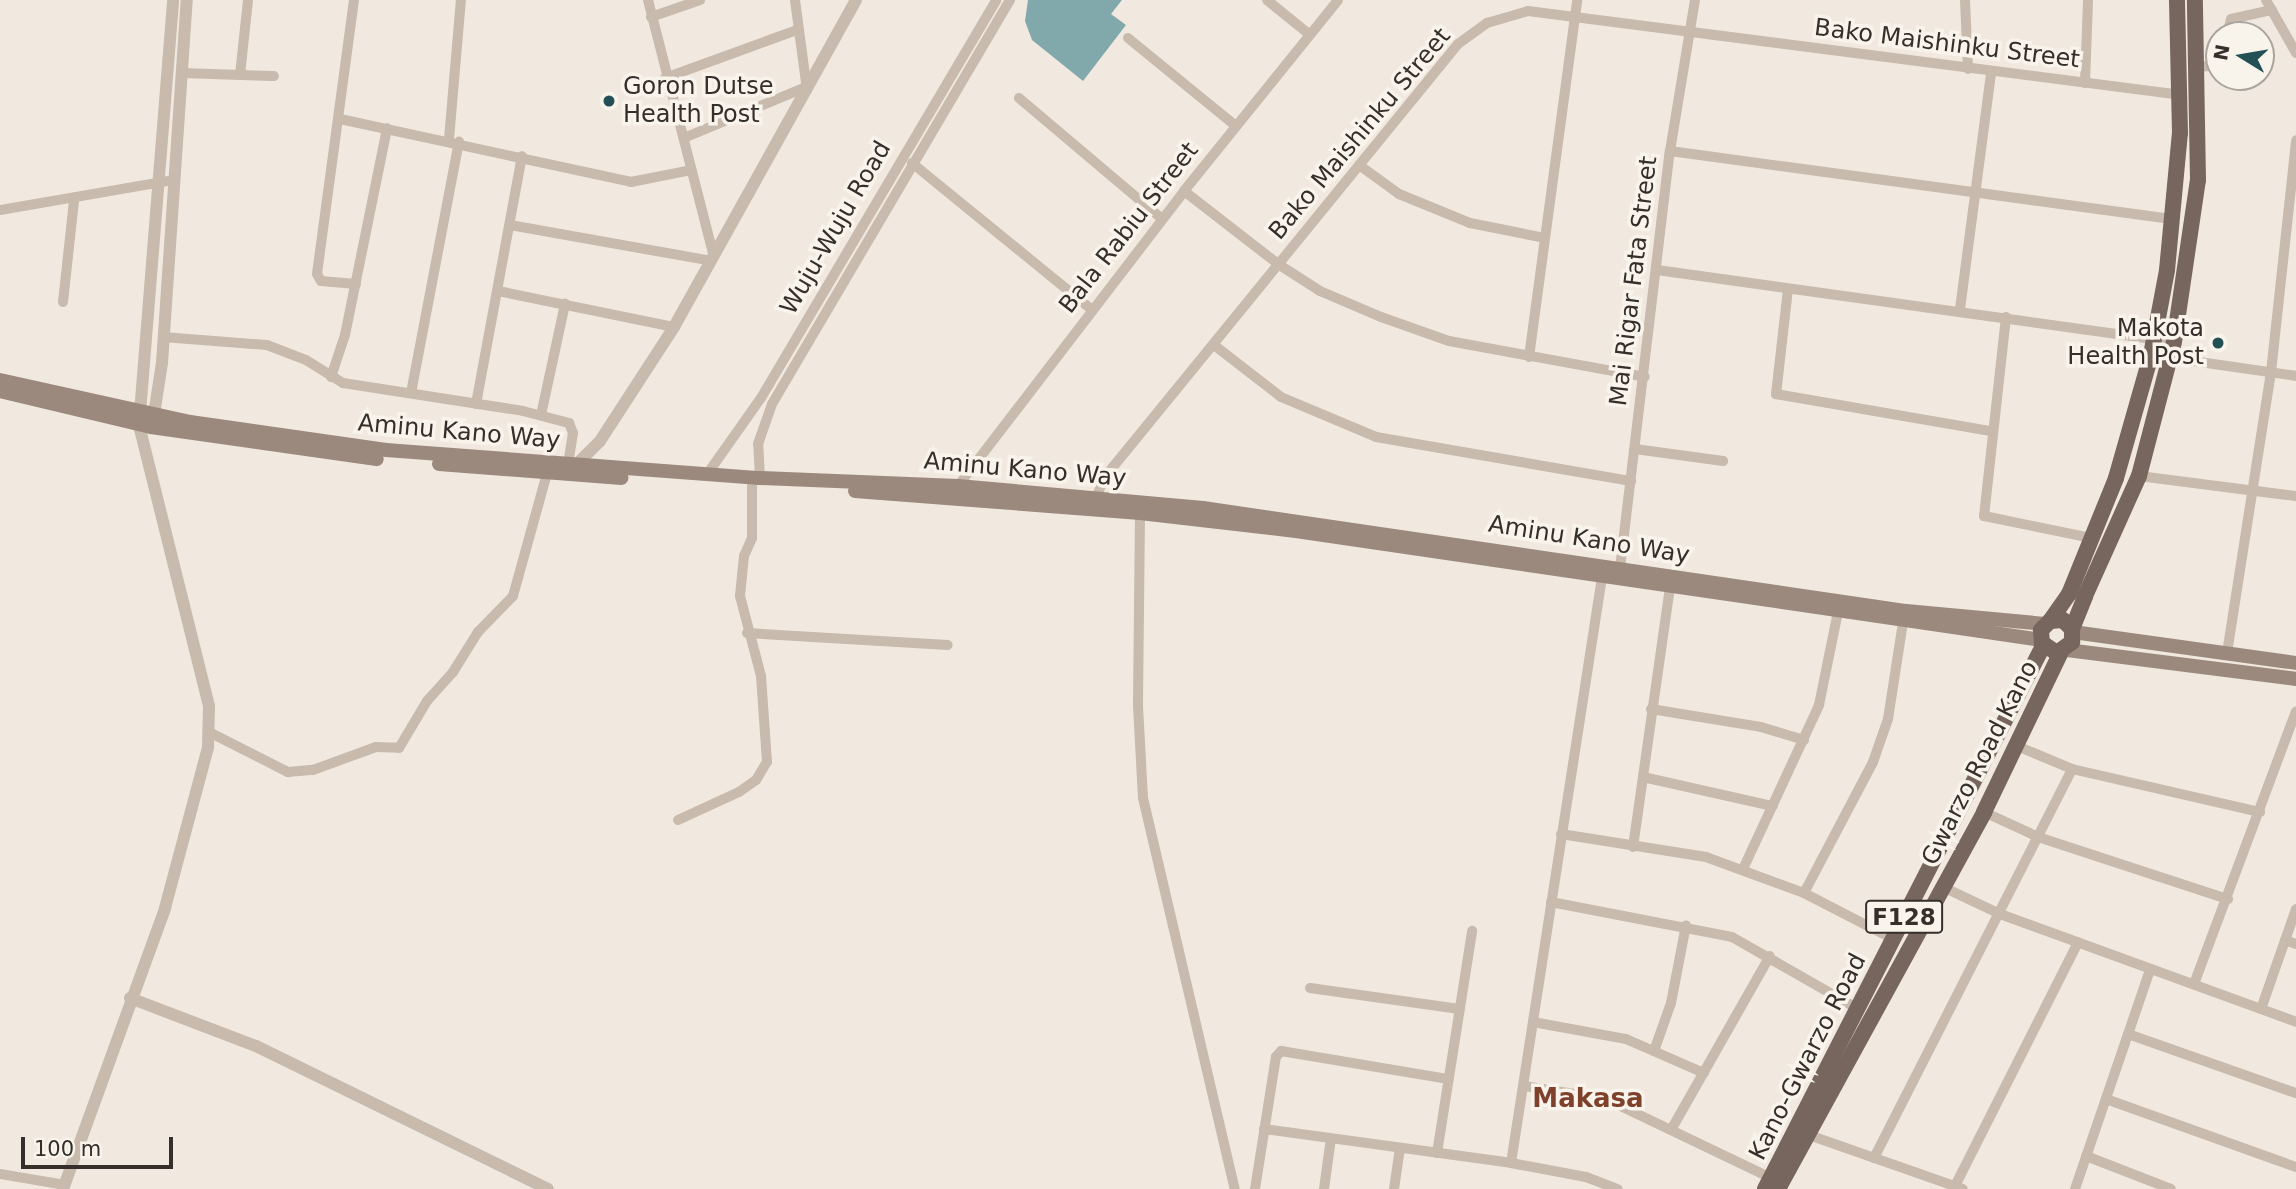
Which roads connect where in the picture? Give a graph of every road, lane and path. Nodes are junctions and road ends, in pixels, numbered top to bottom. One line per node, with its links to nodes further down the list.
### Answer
1 (173, 0): 53 (street)
2 (187, 0): 34 (street)
3 (248, 0): 35 (street)
4 (354, 0): 42 (street)
5 (461, 0): 47 (street)
6 (648, 0): 22 (street)
7 (700, 0): 22 (street)
8 (795, 0): 25 (street)
9 (856, 0): 39 (street)
10 (996, 0): 95 (street, Wuju-Wuju Road)
11 (1010, 0): 50 (street, Wuju-Wuju Road)
12 (1268, 0): 27 (street)
13 (1338, 0): 27 (street, Bala Rabiu Street)
14 (1577, 0): 23 (street)
15 (1695, 0): 26 (street, Mai Rigar Fata Street)
16 (1965, 0): 32 (street)
17 (2088, 0): 38 (street)
18 (2176, 0): 40 (main road, Kano-Gwarzo Road / F128)
19 (2195, 0): 31 (main road, F128)
20 (2266, 0): 21 (street)
21 (2272, 10): 24 (street); 29 (street)
22 (651, 17): 37 (street)
23 (1574, 17): 26 (street, Bako Maishinku Street); 51 (street, Bako Maishinku Street); 61 (street)
24 (2230, 21)
25 (797, 30): 37 (street); 39 (street)
26 (1689, 33): 32 (street, Bako Maishinku Street); 48 (street, Mai Rigar Fata Street)
27 (1310, 35): 43 (street, Bala Rabiu Street)
28 (1128, 38): 43 (street)
29 (2296, 54)
30 (2205, 66): 31 (street)
31 (2199, 67): 77 (main road, F128)
32 (1968, 69): 33 (street, Bako Maishinku Street)
33 (1991, 72): 38 (street, Bako Maishinku Street); 55 (street)
34 (182, 73): 35 (street); 53 (street)
35 (240, 75): 36 (street)
36 (274, 76)
37 (664, 78): 45 (street)
38 (2085, 83): 40 (street, Bako Maishinku Street)
39 (806, 89): 45 (street); 62 (street)
40 (2182, 95): 59 (main road, Kano-Gwarzo Road / F128)
41 (1019, 98): 58 (street)
42 (340, 119): 44 (street); 65 (street)
43 (1236, 126): 54 (street, Bala Rabiu Street)
44 (387, 128): 47 (street); 65 (street)
45 (684, 138): 52 (street)
46 (2296, 140): 80 (street)
47 (454, 141): 49 (street); 86 (street)
48 (1671, 150): 55 (street); 64 (street, Mai Rigar Fata Street)
49 (522, 156): 52 (street); 60 (street)
50 (912, 163): 71 (street); 98 (street, Wuju-Wuju Road)
51 (1359, 165): 61 (street); 63 (street, Bako Maishinku Street)
52 (691, 170): 62 (street)
53 (168, 181): 56 (street); 74 (street); 89 (street)
54 (1184, 191): 58 (street, Bala Rabiu Street); 63 (street)
55 (1977, 191): 59 (street); 70 (street)
56 (74, 201): 57 (street); 68 (street)
57 (0, 210)
58 (1162, 219): 71 (street, Bala Rabiu Street)
59 (2171, 219): 75 (main road, Kano-Gwarzo Road / F128)
60 (510, 225): 62 (street); 67 (street)
61 (1545, 238): 79 (street)
62 (713, 259): 73 (street)
63 (1278, 264): 76 (street, Bako Maishinku Street); 79 (street)
64 (1657, 270): 66 (street); 83 (street, Mai Rigar Fata Street)
65 (356, 284): 82 (street)
66 (1788, 289): 70 (street); 90 (street)
67 (498, 291): 69 (street); 87 (street)
68 (63, 302)
69 (565, 304): 73 (street); 88 (street)
70 (1960, 309): 72 (street)
71 (1092, 310): 99 (street, Bala Rabiu Street)
72 (2006, 317): 75 (street); 90 (street)
73 (674, 327): 93 (street)
74 (163, 337): 82 (street); 89 (street)
75 (2154, 338): 77 (street); 78 (main road, Kano-Gwarzo Road / F128)
76 (1214, 345): 97 (street); 102 (street, Bako Maishinku Street)
77 (2172, 350): 78 (street); 80 (street); 96 (main road, F128)
78 (2151, 355): 105 (main road, Kano-Gwarzo Road / F128)
79 (1530, 357): 83 (street)
80 (2271, 372): 81 (street); 100 (street)
81 (2296, 376)
82 (331, 377): 86 (street)
83 (1645, 377): 91 (street, Mai Rigar Fata Street)
84 (0, 380): 89 (main road, Aminu Kano Way)
85 (0, 391): 89 (main road, Aminu Kano Way)
86 (411, 393): 87 (street)
87 (476, 404): 88 (street)
88 (541, 415): 93 (street)
89 (146, 423): 93 (main road, Aminu Kano Way); 94 (main road, Aminu Kano Way); 123 (street)
90 (1992, 431): 105 (street)
91 (1635, 449): 92 (street); 97 (street, Mai Rigar Fata Street)
92 (1723, 461)
93 (572, 465): 95 (main road, Aminu Kano Way)
94 (547, 473): 98 (main road, Aminu Kano Way); 123 (street)
95 (708, 473): 98 (main road, Aminu Kano Way)
96 (2139, 476): 100 (street); 113 (main road, F128)
97 (1631, 481): 107 (street, Mai Rigar Fata Street)
98 (756, 482): 99 (main road, Aminu Kano Way); 104 (main road, Aminu Kano Way); 115 (street, Wuju-Wuju Road)
99 (958, 486): 102 (main road, Aminu Kano Way)
100 (2251, 492): 101 (street); 118 (street)
101 (2296, 496)
102 (1096, 498): 103 (main road, Aminu Kano Way)
103 (1169, 511): 104 (main road, Aminu Kano Way); 106 (main road, Aminu Kano Way)
104 (1140, 513): 180 (street)
105 (2091, 538): 114 (main road, Kano-Gwarzo Road / F128)
106 (1574, 567): 107 (main road, Aminu Kano Way); 108 (main road, Aminu Kano Way)
107 (1620, 568): 110 (main road, Aminu Kano Way)
108 (1602, 577): 109 (main road, Aminu Kano Way); 132 (street)
109 (1670, 588): 110 (main road, Aminu Kano Way); 121 (street)
110 (1759, 594): 111 (main road, Aminu Kano Way); 114 (main road, Aminu Kano Way)
111 (1838, 612): 112 (main road, Aminu Kano Way); 124 (street)
112 (1903, 622): 114 (main road, Aminu Kano Way); 137 (street)
113 (2073, 631): 114 (main road); 117 (main road, F128); 118 (main road)
114 (2045, 633): 117 (main road); 144 (main road, Kano-Gwarzo Road / F128)
115 (747, 634): 116 (street); 131 (street, Wuju-Wuju Road)
116 (948, 645)
117 (2064, 651): 120 (main road); 125 (main road, Gwarzo Road Kano / F128)
118 (2227, 653): 119 (main road)
119 (2296, 663)
120 (2296, 679)
121 (1651, 709): 124 (street); 127 (street)
122 (2296, 712): 130 (street)
123 (209, 732): 152 (street)
124 (1804, 740): 128 (street)
125 (2017, 746): 126 (street); 129 (main road, Gwarzo Road Kano / F128)
126 (2072, 769): 130 (street); 133 (street)
127 (1643, 776): 128 (street); 134 (street)
128 (1773, 806): 135 (street)
129 (1984, 812): 133 (street); 136 (main road, Gwarzo Road Kano / F128)
130 (2260, 812): 138 (street)
131 (678, 820)
132 (1561, 834): 134 (street); 139 (street)
133 (2038, 837): 138 (street); 141 (street)
134 (1633, 847): 135 (street)
135 (1743, 869): 137 (street)
136 (1943, 887): 141 (street); 167 (main road, Gwarzo Road Kano / F128)
137 (1804, 893): 144 (street)
138 (2228, 899): 150 (street)
139 (1551, 902): 142 (street); 156 (street)
140 (2296, 909): 145 (street)
141 (2000, 914): 146 (street); 172 (street)
142 (1686, 925): 148 (street); 159 (street)
143 (1472, 931): 153 (street)
144 (1893, 939): 154 (main road, Kano-Gwarzo Road / F128)
145 (2285, 940): 147 (street); 155 (street)
146 (2078, 942): 149 (street); 178 (street)
147 (2296, 944)
148 (1770, 956): 154 (street); 160 (street)
149 (2150, 970): 150 (street); 158 (street)
150 (2193, 984): 155 (street)
151 (1310, 988): 153 (street)
152 (130, 998): 177 (street); 179 (street)
153 (1460, 1009): 161 (street)
154 (1858, 1009): 176 (main road, Kano-Gwarzo Road / F128)
155 (2261, 1009): 157 (street)
156 (1533, 1022): 159 (street); 162 (street)
157 (2296, 1022)
158 (2128, 1034): 163 (street); 164 (street)
159 (1654, 1051): 160 (street)
160 (1704, 1073): 166 (street)
161 (1449, 1079): 165 (street); 170 (street)
162 (1524, 1086): 166 (street); 173 (street)
163 (2296, 1093)
164 (2106, 1099): 171 (street); 174 (street)
165 (1264, 1129): 168 (street); 181 (street)
166 (1671, 1130): 176 (street)
167 (1806, 1134): 172 (street); 176 (main road, Gwarzo Road Kano / F128)
168 (1331, 1138): 169 (street); 182 (street)
169 (1400, 1148): 170 (street); 183 (street)
170 (1437, 1153): 173 (street)
171 (2086, 1156): 185 (street); 186 (street)
172 (1874, 1158): 178 (street)
173 (1511, 1163): 184 (street)
174 (2296, 1167)
175 (0, 1174): 177 (street)
176 (1772, 1185)
177 (64, 1187)
178 (1959, 1187)
179 (548, 1189)
180 (1235, 1189)
181 (1255, 1189)
182 (1324, 1189)
183 (1394, 1189)
184 (1618, 1189)
185 (2075, 1189)
186 (2171, 1189)

